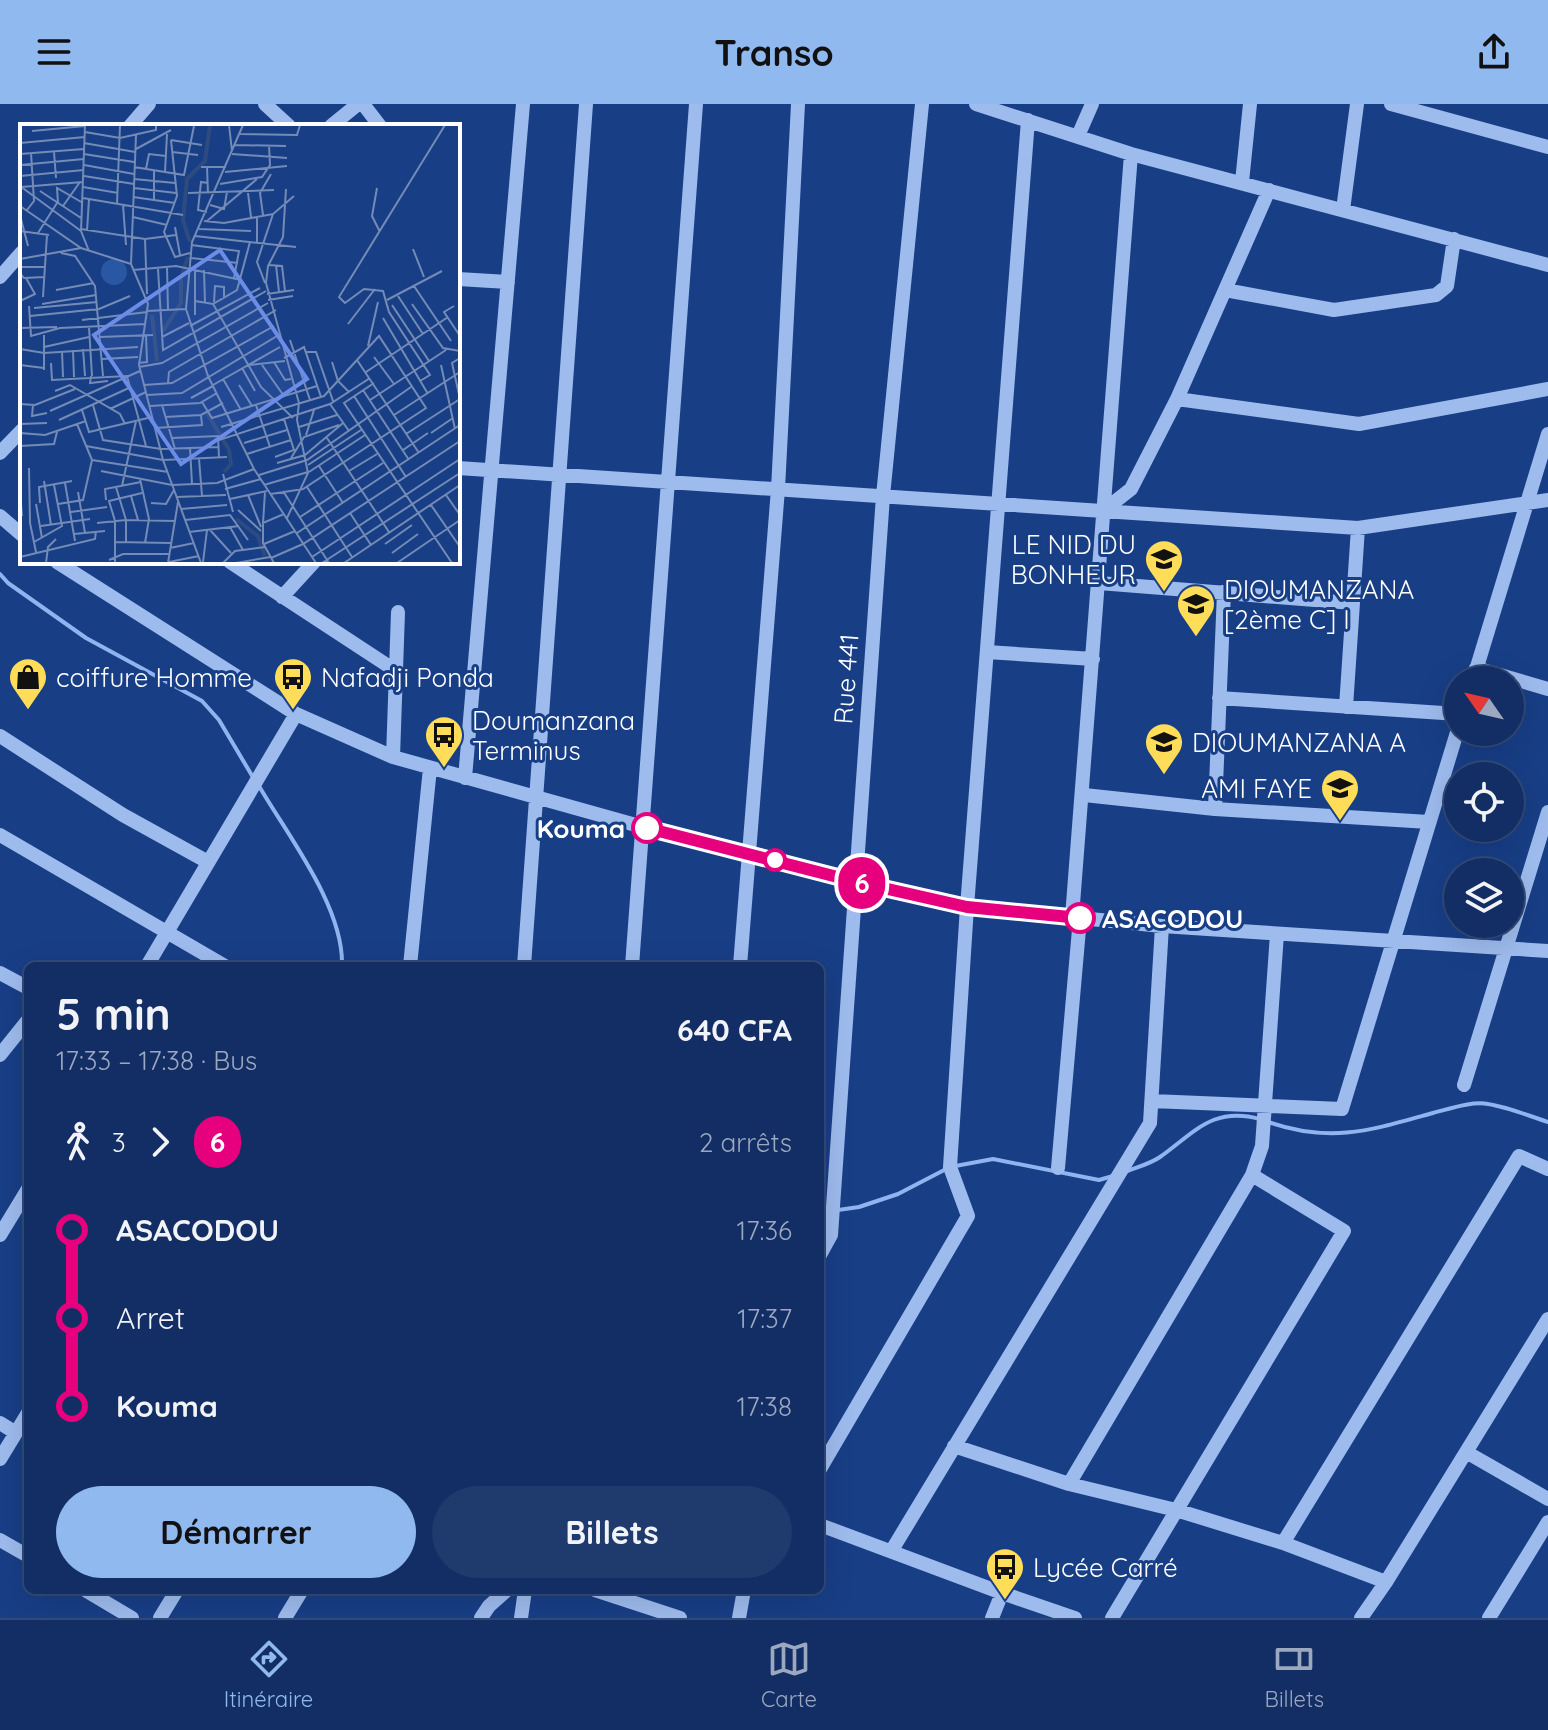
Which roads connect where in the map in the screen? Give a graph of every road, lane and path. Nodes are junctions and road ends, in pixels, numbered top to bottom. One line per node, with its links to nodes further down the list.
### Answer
1 (149, 104): 15 (street)
2 (265, 104): 16 (street)
3 (360, 104): 17 (street); 18 (street)
4 (523, 104): 30 (street)
5 (586, 104): 39 (street)
6 (696, 104): 40 (street)
7 (798, 104): 41 (street)
8 (922, 104): 42 (street, Rue 441)
9 (977, 104): 14 (street)
10 (1092, 104): 19 (street)
11 (1250, 104): 22 (street)
12 (1357, 104): 24 (street)
13 (1391, 104): 20 (street)
14 (1028, 120): 19 (street); 44 (street)
15 (135, 124)
16 (287, 124)
17 (334, 124)
18 (378, 124)
19 (1078, 136): 21 (street)
20 (1548, 147)
21 (1131, 154): 22 (street); 46 (street)
22 (1242, 182): 23 (street)
23 (1269, 190): 24 (street); 31 (street)
24 (1343, 210): 25 (street)
25 (1454, 239): 27 (street); 31 (street)
26 (20, 254): 28 (street)
27 (1548, 265)
28 (0, 277)
29 (460, 279): 30 (street)
30 (508, 282): 38 (street)
31 (1225, 290): 33 (street)
32 (1548, 389): 33 (street)
33 (1177, 399): 46 (street)
34 (20, 432): 36 (street)
35 (1548, 434): 45 (street)
36 (0, 453)
37 (460, 468): 38 (street)
38 (492, 470): 39 (street); 72 (street)
39 (559, 475): 40 (street); 74 (street)
40 (670, 482): 41 (street); 78 (street)
41 (778, 489): 42 (street); 80 (street)
42 (883, 496): 44 (street); 82 (street, Rue 441)
43 (1548, 500): 45 (street)
44 (998, 504): 46 (street); 58 (street)
45 (1526, 505): 48 (street); 60 (street)
46 (1103, 511): 48 (street); 53 (street)
47 (0, 516): 49 (street)
48 (1358, 528): 56 (street)
49 (20, 533)
50 (60, 564): 67 (street)
51 (233, 564): 55 (street)
52 (312, 564): 55 (street)
53 (1099, 583): 54 (street); 59 (street)
54 (1224, 592): 56 (street); 64 (street)
55 (282, 597): 61 (street)
56 (1353, 603): 65 (street)
57 (398, 612): 61 (street)
58 (987, 652): 59 (street); 83 (street)
59 (1093, 659): 73 (street)
60 (1477, 666)
61 (396, 671): 70 (street)
62 (1524, 684): 63 (street)
63 (1548, 689)
64 (1219, 698): 65 (street); 75 (street)
65 (1346, 707): 66 (street)
66 (1444, 713)
67 (296, 714): 70 (street); 81 (street)
68 (0, 736): 81 (street)
69 (1453, 746): 77 (street)
70 (393, 757): 71 (street)
71 (430, 768): 72 (street); 93 (street)
72 (465, 778): 74 (street)
73 (1084, 795): 75 (street); 84 (street)
74 (536, 797): 78 (street); 94 (street)
75 (1215, 809): 77 (street)
76 (1548, 812): 89 (street)
77 (1429, 822): 88 (street)
78 (643, 827): 80 (street); 95 (street)
79 (0, 835): 86 (street)
80 (747, 852): 82 (street); 96 (street)
81 (208, 862): 86 (street)
82 (857, 882): 83 (street); 109 (street, Rue 441)
83 (967, 907): 84 (street); 117 (street)
84 (1076, 917): 85 (street); 104 (street)
85 (1162, 926): 87 (street); 102 (street)
86 (167, 933): 91 (street); 92 (street)
87 (1277, 934): 88 (street); 103 (street)
88 (1393, 941): 89 (street); 103 (street)
89 (1506, 950): 90 (street); 101 (street)
90 (1548, 951)
91 (149, 962)
92 (218, 962)
93 (410, 962)
94 (524, 962)
95 (632, 962)
96 (740, 962)
97 (0, 973): 98 (street)
98 (24, 986)
99 (24, 1025): 100 (street)
100 (0, 1055)
101 (1464, 1085)
102 (1152, 1101): 103 (street); 114 (street)
103 (1265, 1108): 106 (street)
104 (1058, 1168)
105 (1548, 1169): 124 (street)
106 (1252, 1175): 118 (street); 120 (street)
107 (24, 1196): 108 (street)
108 (0, 1235)
109 (824, 1248)
110 (1548, 1319): 115 (street)
111 (24, 1420): 113 (street)
112 (0, 1423): 113 (street)
113 (16, 1433): 116 (street)
114 (954, 1446): 118 (street); 125 (street)
115 (1466, 1452): 119 (street); 127 (street)
116 (0, 1459)
117 (824, 1462)
118 (1069, 1484): 120 (street)
119 (1548, 1499)
120 (1176, 1510): 124 (street); 147 (street)
121 (1548, 1522): 149 (street)
122 (824, 1526): 125 (street)
123 (0, 1540): 126 (street)
124 (1283, 1543): 127 (street)
125 (892, 1550): 128 (street)
126 (24, 1554)
127 (1386, 1582): 148 (street)
128 (1002, 1593): 145 (street); 146 (street)
129 (92, 1594): 137 (street)
130 (175, 1594): 138 (street)
131 (300, 1594): 139 (street)
132 (502, 1594): 140 (street)
133 (524, 1594): 141 (street)
134 (608, 1594): 136 (street)
135 (743, 1594): 144 (street)
136 (637, 1603): 142 (street); 143 (street)
137 (132, 1618)
138 (160, 1618)
139 (285, 1618)
140 (481, 1618)
141 (521, 1618)
142 (635, 1618)
143 (680, 1618)
144 (739, 1618)
145 (992, 1618)
146 (1075, 1618)
147 (1112, 1618)
148 (1361, 1618)
149 (1489, 1618)

